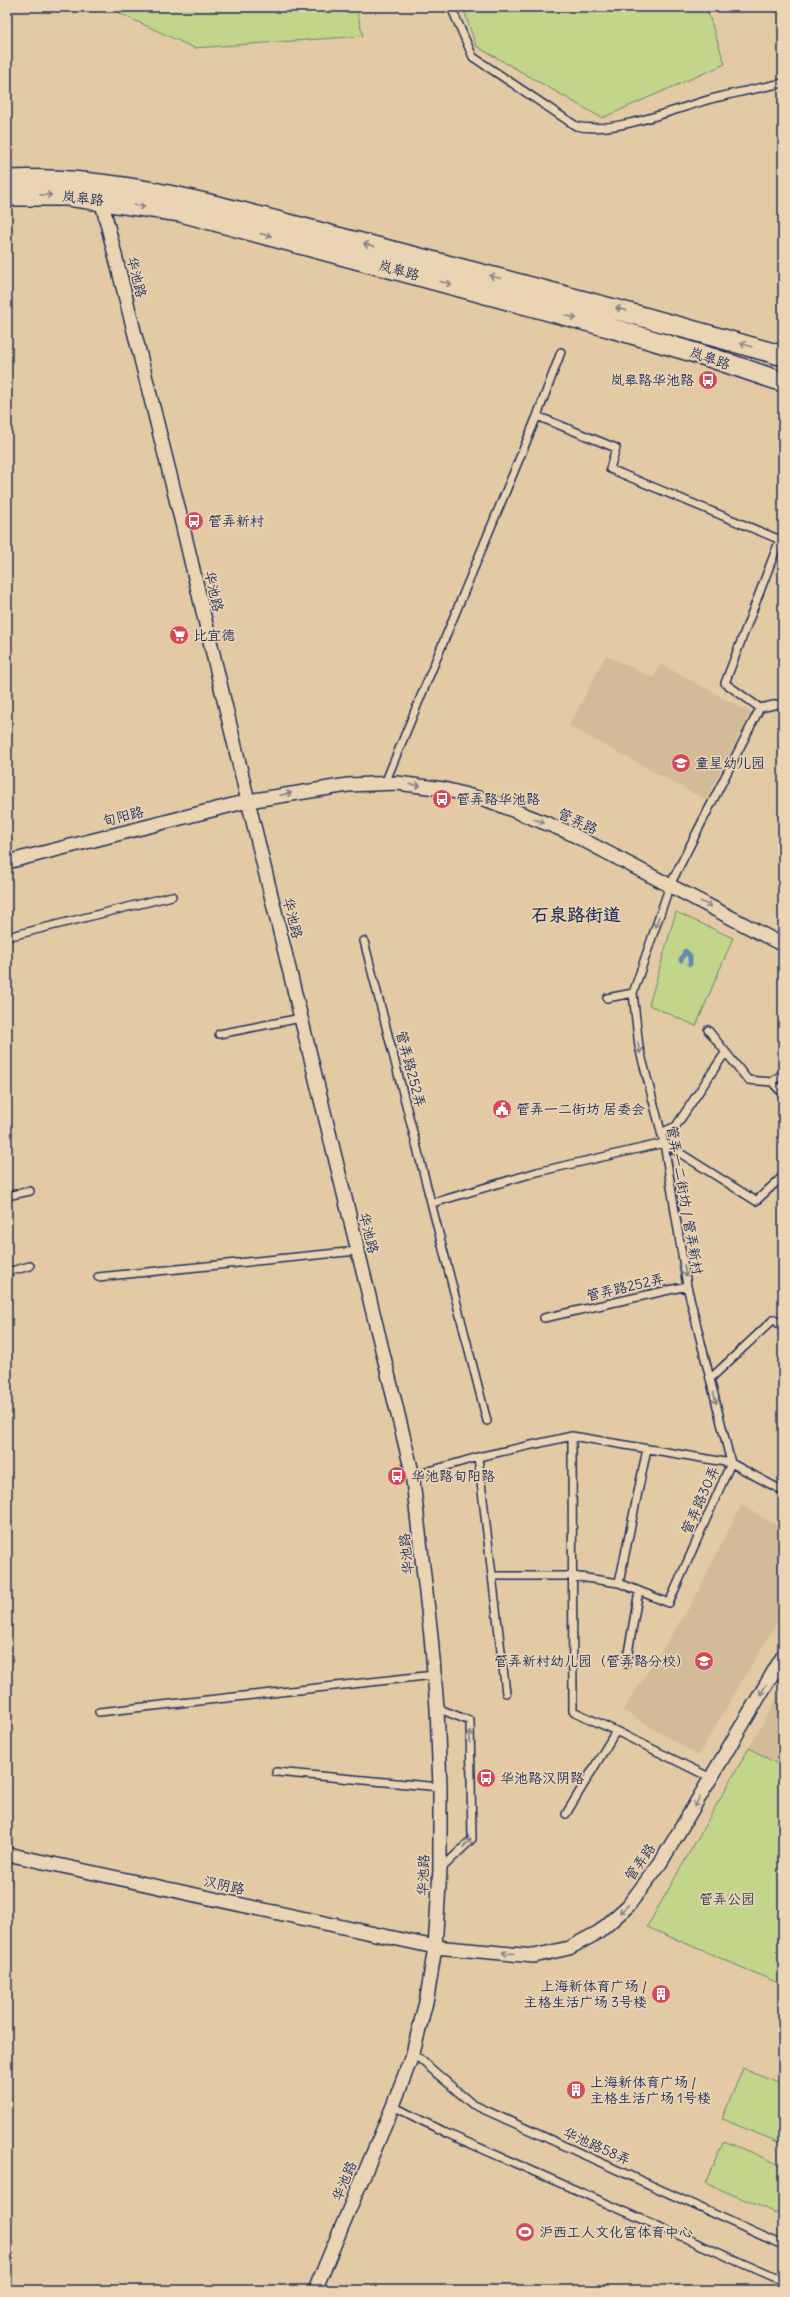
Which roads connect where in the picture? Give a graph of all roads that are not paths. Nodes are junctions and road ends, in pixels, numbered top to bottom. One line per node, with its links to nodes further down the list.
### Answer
1 (451, 7): 2 (lane)
2 (783, 83)
3 (7, 180): 4 (main road, 岚皋路)
4 (100, 192): 5 (main road, 岚皋路, one-way to 4); 7 (main road, 岚皋路, one-way to 4); 8 (main road, 岚皋路, one-way to 8); 14 (street, 华池路)
5 (7, 196)
6 (561, 352): 9 (lane)
7 (783, 356)
8 (783, 382)
9 (537, 416): 10 (lane); 13 (lane)
10 (781, 540): 12 (lane)
11 (783, 703): 12 (lane)
12 (760, 708): 16 (lane, 管弄一二街坊 / 管弄新村)
13 (385, 783): 14 (street, 管弄路, one-way to 13); 16 (street, 管弄路, one-way to 16)
14 (248, 801): 15 (street, 旬阳路); 23 (street, 华池路)
15 (7, 862)
16 (670, 885): 20 (street, 管弄路, one-way to 20); 21 (lane, 管弄一二街坊 / 管弄新村, one-way to 21)
17 (172, 896): 18 (lane)
18 (7, 937)
19 (364, 941): 35 (lane, 管弄路252弄)
20 (783, 945)
21 (633, 993): 22 (lane); 30 (lane, 管弄一二街坊 / 管弄新村, one-way to 30)
22 (606, 998)
23 (301, 1018): 25 (lane); 36 (street, 华池路)
24 (708, 1030): 26 (lane)
25 (219, 1034)
26 (725, 1053): 28 (lane); 30 (lane)
27 (783, 1073): 28 (lane)
28 (772, 1082): 29 (lane)
29 (783, 1094)
30 (661, 1133): 31 (lane, 管弄一二街坊 / 管弄新村)
31 (664, 1143): 32 (lane); 35 (lane); 40 (lane, 管弄一二街坊 / 管弄新村, one-way to 40)
32 (783, 1176)
33 (30, 1191): 34 (lane)
34 (7, 1196)
35 (433, 1203): 44 (lane, 管弄路252弄)
36 (357, 1250): 39 (lane); 49 (street, 华池路)
37 (30, 1266): 38 (lane)
38 (7, 1272)
39 (98, 1277)
40 (688, 1286): 41 (lane, 管弄路252弄); 43 (lane, 管弄一二街坊 / 管弄新村)
41 (544, 1318)
42 (783, 1328): 43 (lane)
43 (710, 1379): 48 (lane, 管弄一二街坊 / 管弄新村, one-way to 48)
44 (487, 1421)
45 (572, 1436): 46 (lane, 管弄路30弄); 47 (lane, 管弄路30弄); 52 (lane)
46 (647, 1448): 48 (lane, 管弄路30弄); 53 (lane)
47 (478, 1457): 49 (lane, 管弄路30弄); 51 (lane)
48 (731, 1463): 50 (lane); 54 (lane, 管弄路30弄)
49 (412, 1476): 57 (street, 华池路)
50 (783, 1491)
51 (492, 1576): 52 (lane, 管弄路30弄); 58 (lane)
52 (572, 1576): 53 (lane, 管弄路30弄); 61 (lane)
53 (619, 1583): 54 (lane, 管弄路30弄)
54 (639, 1591): 56 (lane)
55 (783, 1656): 63 (street, 管弄路, one-way to 63)
56 (626, 1664)
57 (434, 1675): 59 (street, 华池路); 60 (lane)
58 (506, 1692)
59 (437, 1708): 64 (street, 华池路); 67 (lane, one-way to 59)
60 (99, 1712)
61 (616, 1731): 63 (lane); 65 (lane)
62 (276, 1772): 64 (lane)
63 (710, 1778): 68 (street, 管弄路, one-way to 68)
64 (440, 1787): 67 (street, 华池路)
65 (566, 1814)
66 (7, 1854): 68 (street, 汉阴路)
67 (440, 1870): 68 (street, 华池路)
68 (435, 1948): 69 (street, 华池路)
69 (413, 2053): 70 (street, 华池路); 71 (lane, 华池路58弄)
70 (393, 2106): 72 (lane); 73 (street, 华池路)
71 (783, 2242)
72 (783, 2281)
73 (316, 2290)

